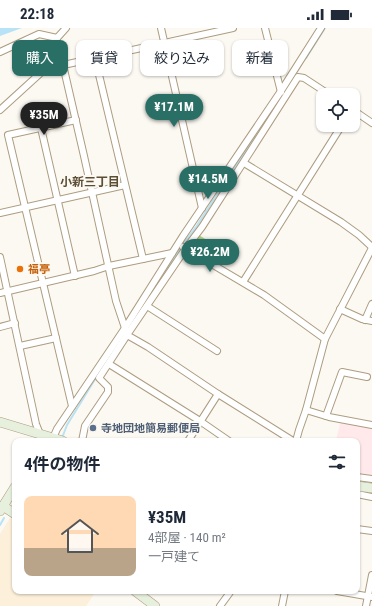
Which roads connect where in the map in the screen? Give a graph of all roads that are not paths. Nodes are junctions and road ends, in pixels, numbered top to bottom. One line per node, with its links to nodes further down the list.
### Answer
1 (66, 28): 6 (street)
2 (161, 28): 7 (street)
3 (233, 28): 8 (street)
4 (266, 28): 15 (street)
5 (321, 28): 15 (street)
6 (57, 38): 9 (street)
7 (164, 40)
8 (182, 40)
9 (0, 52)
10 (36, 76): 16 (street)
11 (66, 76): 18 (street)
12 (99, 76): 23 (street)
13 (172, 76): 28 (street)
14 (319, 88): 15 (street)
15 (283, 93): 22 (street); 28 (street)
16 (0, 110)
17 (360, 115): 19 (street)
18 (76, 120): 20 (street); 24 (street)
19 (372, 123)
20 (41, 128): 26 (street); 27 (street)
21 (338, 132): 25 (street)
22 (244, 162): 25 (street); 31 (street)
23 (125, 185): 24 (street); 35 (street)
24 (92, 193): 26 (street); 36 (street)
25 (298, 196): 32 (street); 38 (street)
26 (58, 200): 27 (street); 37 (street)
27 (25, 208): 29 (street); 39 (street)
28 (202, 208): 30 (street)
29 (0, 213)
30 (178, 244): 31 (street); 33 (street)
31 (186, 248): 38 (street); 43 (street)
32 (372, 248): 44 (street)
33 (172, 253): 35 (street); 49 (street)
34 (0, 257): 40 (street)
35 (143, 259): 36 (street)
36 (109, 266): 37 (street); 49 (street)
37 (75, 276): 39 (street)
38 (243, 282): 52 (street)
39 (43, 283): 40 (street); 51 (street)
40 (8, 291): 41 (street); 47 (street)
41 (0, 293)
42 (372, 304): 45 (street)
43 (147, 306): 50 (street); 54 (street)
44 (340, 309): 45 (street); 52 (street)
45 (365, 320): 46 (street)
46 (372, 321)
47 (15, 324): 48 (street); 53 (street)
48 (0, 327)
49 (125, 328): 58 (street)
50 (127, 335): 55 (street); 57 (street)
51 (56, 338): 53 (street); 58 (street)
52 (324, 339): 59 (street)
53 (20, 346): 64 (street)
54 (217, 351)
55 (109, 364): 61 (street); 66 (street)
56 (367, 377): 60 (street)
57 (218, 394): 61 (street); 69 (street)
58 (72, 406): 65 (street)
59 (306, 410): 60 (street); 70 (street)
60 (326, 416): 63 (street)
61 (200, 421): 67 (street); 68 (street)
62 (0, 422): 64 (street)
63 (372, 425)
64 (39, 438): 65 (street)
65 (53, 438)
66 (83, 438)
67 (190, 438)
68 (225, 438)
69 (288, 438)
70 (297, 438)
71 (360, 479): 73 (street)
72 (360, 486): 73 (street)
73 (372, 488): 75 (street)
74 (12, 492): 76 (street)
75 (360, 493)
76 (2, 508): 77 (street)
77 (12, 513)
78 (360, 530): 79 (street)
79 (372, 532)
80 (372, 575): 85 (street)
81 (139, 594): 86 (street)
82 (229, 594): 87 (street)
83 (284, 594): 88 (street)
84 (354, 594): 85 (street)
85 (370, 597): 89 (street)
86 (155, 606)
87 (220, 606)
88 (282, 606)
89 (366, 606)

